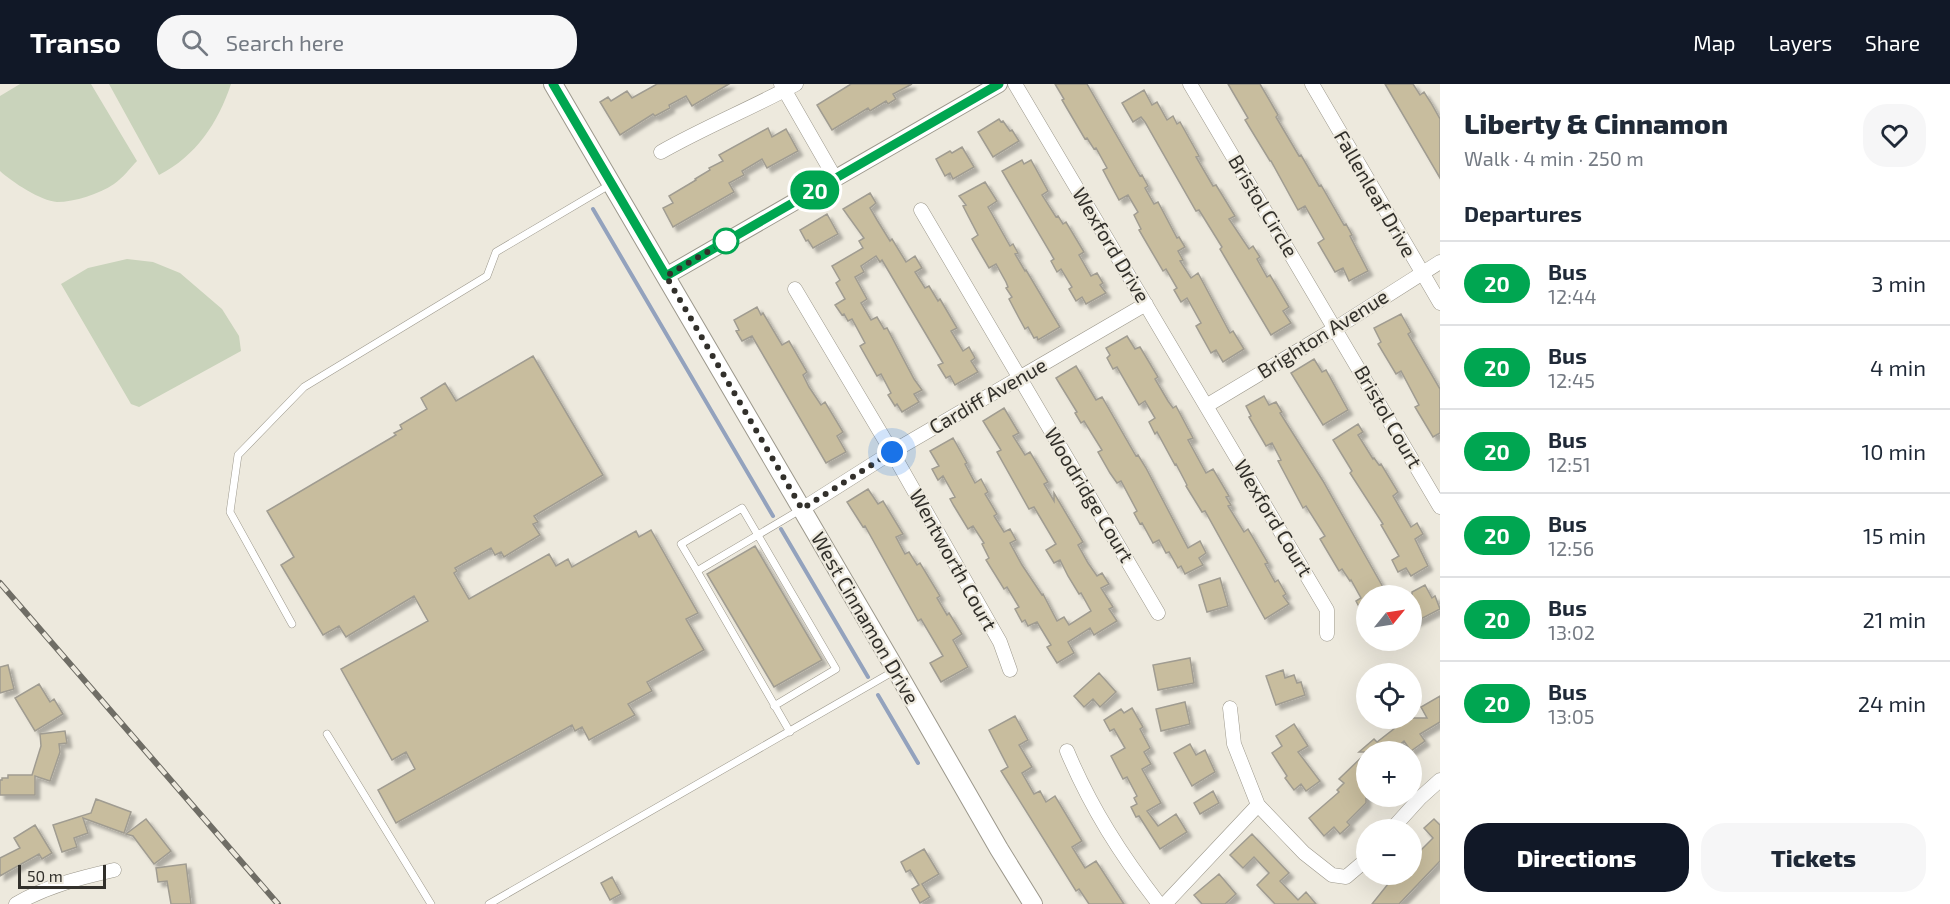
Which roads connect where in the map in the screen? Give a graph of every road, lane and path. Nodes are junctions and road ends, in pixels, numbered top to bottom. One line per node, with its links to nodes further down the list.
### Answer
1 (552, 84): 9 (main road, West Cinnamon Drive)
2 (999, 84): 8 (street)
3 (1015, 84): 16 (street, Wexford Drive)
4 (1190, 84): 17 (street, Bristol Circle)
5 (1312, 84): 12 (street, Fallenleaf Drive)
6 (787, 86): 7 (street); 8 (street)
7 (661, 152)
8 (835, 178): 13 (street)
9 (611, 184): 13 (main road, West Cinnamon Drive); 26 (lane)
10 (921, 210): 18 (street, Woodridge Court)
11 (1440, 262): 12 (street, Brighton Avenue)
12 (1421, 273): 15 (street, Fallenleaf Drive); 17 (street, Brighton Avenue)
13 (666, 276): 22 (main road, West Cinnamon Drive)
14 (795, 290): 20 (street, Wentworth Court)
15 (1440, 303)
16 (1146, 304): 18 (street, Cardiff Avenue); 19 (street, Wexford Drive)
17 (1335, 328): 19 (street, Brighton Avenue); 21 (street, Bristol Court)
18 (1019, 378): 20 (street, Cardiff Avenue); 25 (street, Woodridge Court)
19 (1206, 406): 27 (street, Wexford Court)
20 (892, 452): 22 (street, Cardiff Avenue); 29 (street, Wentworth Court)
21 (1440, 507)
22 (802, 509): 23 (lane); 28 (main road, West Cinnamon Drive)
23 (758, 535): 24 (lane); 24 (lane); 30 (lane)
24 (697, 571): 30 (lane)
25 (1158, 613)
26 (292, 624)
27 (1327, 634)
28 (896, 670): 32 (lane); 43 (main road, West Cinnamon Drive)
29 (1010, 670)
30 (774, 706): 32 (lane)
31 (1230, 708): 36 (street)
32 (790, 732): 42 (lane)
33 (327, 734): 41 (lane)
34 (1067, 752): 44 (street)
35 (1440, 780): 37 (street)
36 (1258, 805): 38 (street); 45 (street)
37 (1401, 819)
38 (1356, 868)
39 (114, 870): 40 (street)
40 (16, 904)
41 (431, 904)
42 (489, 904)
43 (1033, 904)
44 (1159, 904)
45 (1165, 904)

